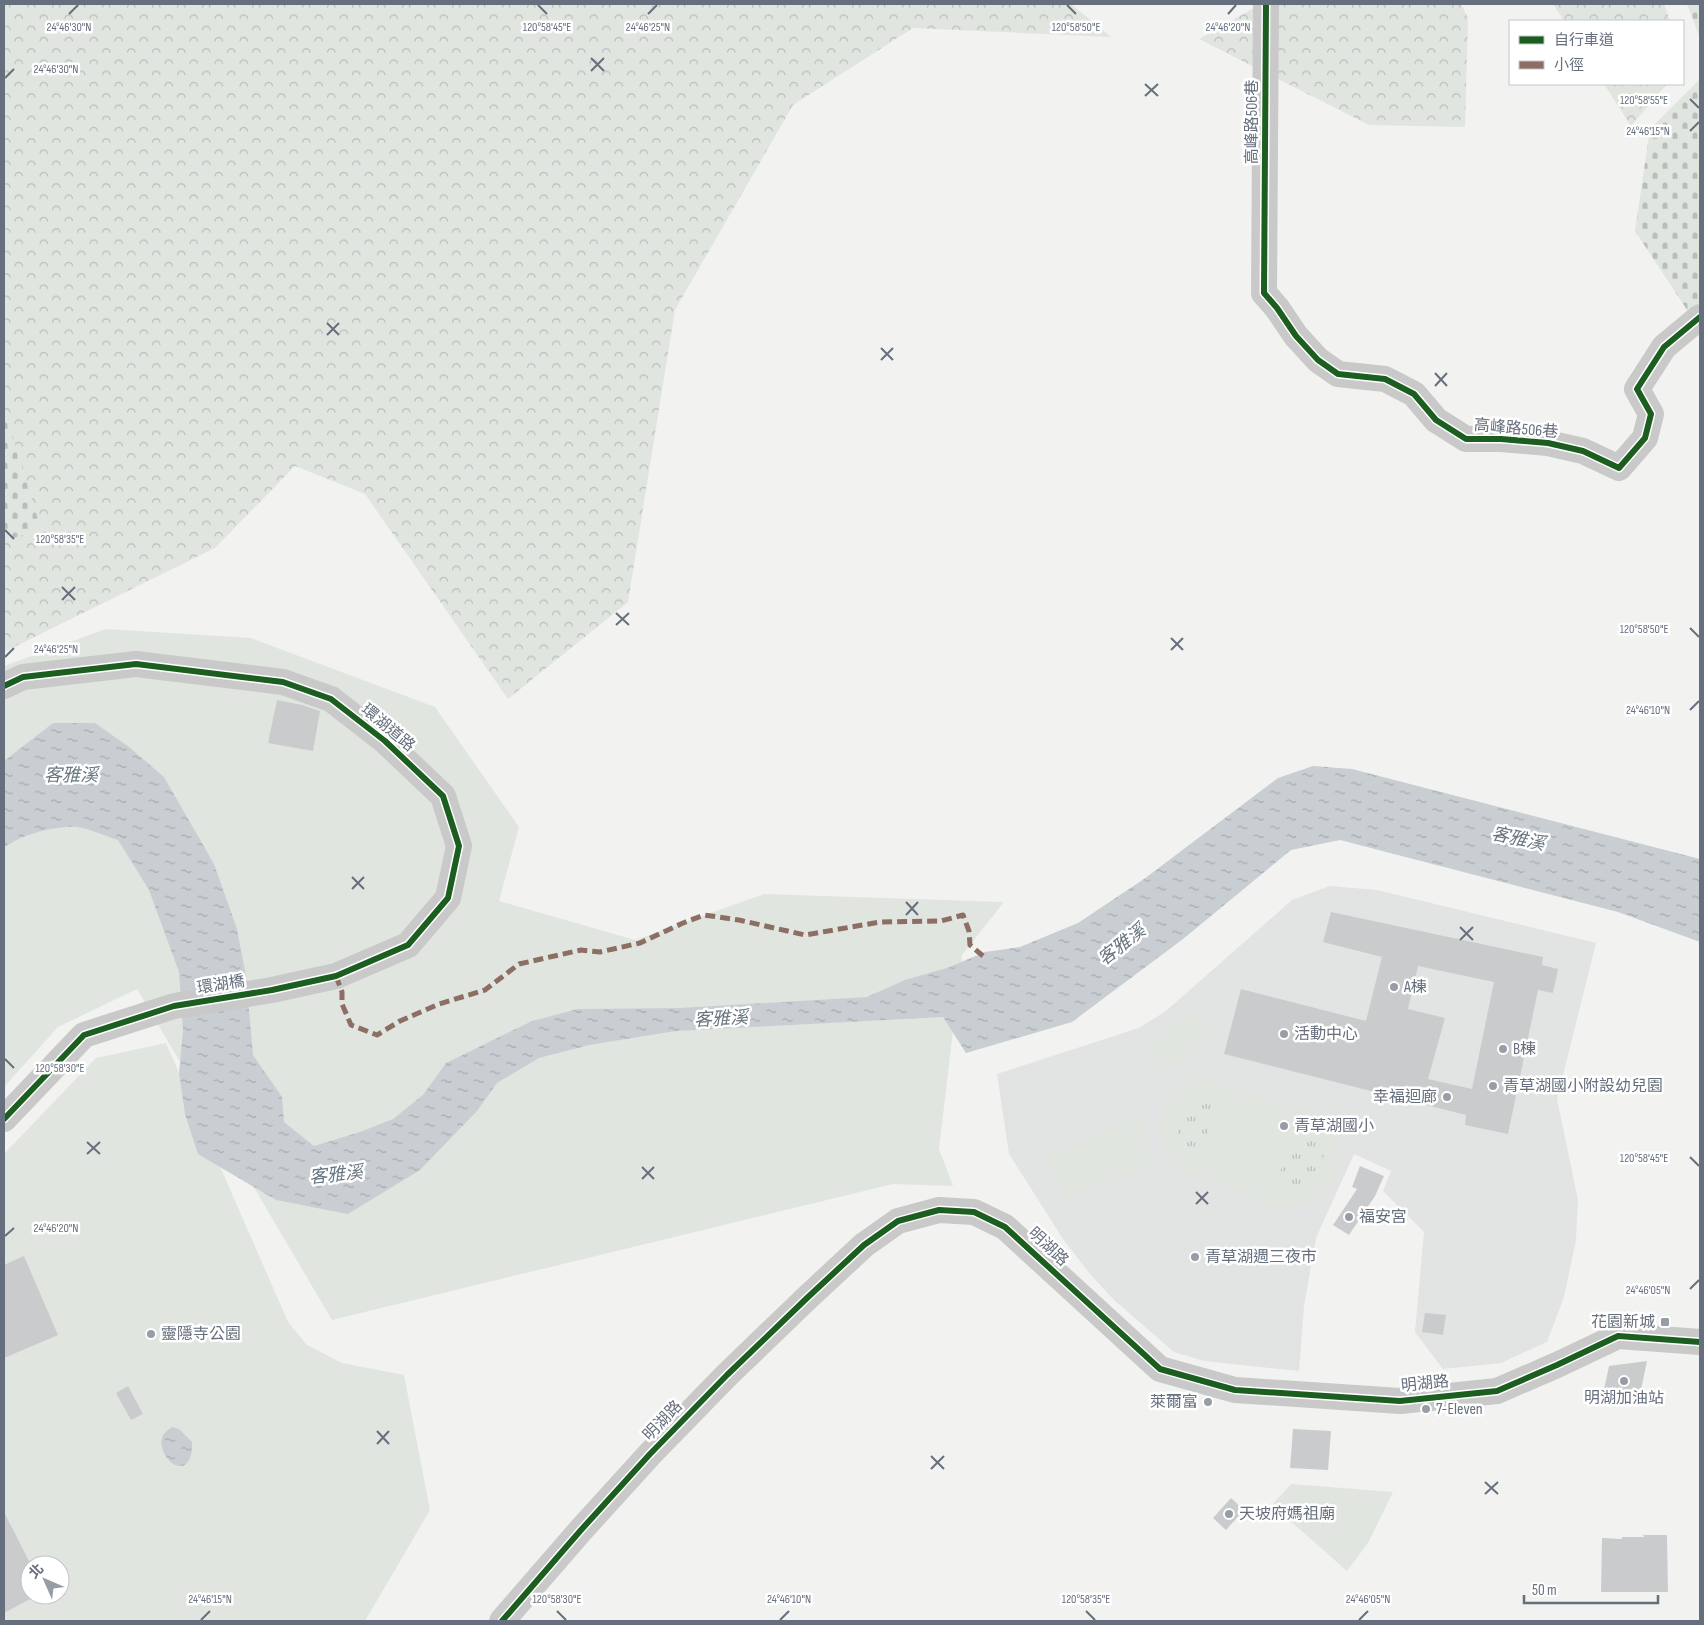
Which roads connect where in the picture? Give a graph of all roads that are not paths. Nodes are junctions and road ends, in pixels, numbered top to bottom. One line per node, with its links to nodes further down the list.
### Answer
1 (1266, 4): 2 (street, 高峰路506巷)
2 (1700, 317)
3 (4, 686): 4 (street, 環湖道路)
4 (272, 990): 5 (street, 環湖橋)
5 (4, 1119)
6 (1700, 1342): 7 (street, 明湖路)
7 (502, 1621)

